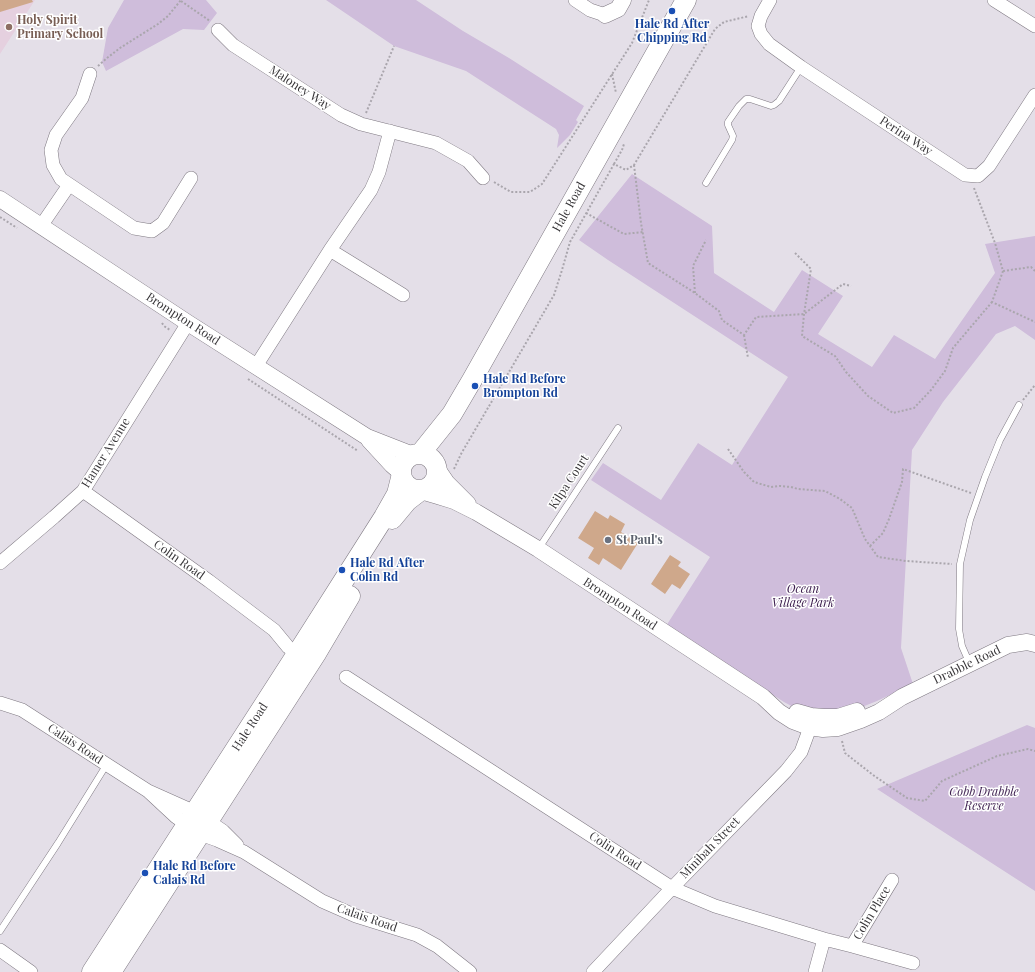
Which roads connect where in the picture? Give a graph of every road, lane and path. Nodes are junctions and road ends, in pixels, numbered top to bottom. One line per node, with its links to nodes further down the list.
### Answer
1 (181, 0): 11 (path); 14 (path)
2 (575, 0): 8 (street)
3 (623, 0): 8 (street)
4 (649, 0): 15 (path)
5 (686, 0): 47 (main road, Hale Road)
6 (770, 0): 13 (street, Perina Way)
7 (994, 0): 10 (street)
8 (605, 15)
9 (753, 15): 20 (path)
10 (1035, 26)
11 (218, 30): 18 (street, Maloney Way)
12 (394, 46): 18 (path)
13 (801, 67): 21 (street, Perina Way); 24 (lane)
14 (90, 74): 25 (street)
15 (612, 74): 17 (path); 23 (path)
16 (1035, 95): 21 (street)
17 (616, 96)
18 (361, 124): 19 (street, Maloney Way)
19 (390, 131): 23 (street, Maloney Way); 31 (street)
20 (634, 166): 27 (path); 29 (path)
21 (978, 176): 33 (path)
22 (191, 178): 25 (street)
23 (483, 178)
24 (706, 183)
25 (69, 185): 28 (street)
26 (0, 199): 28 (street, Brompton Road)
27 (586, 213): 29 (path); 52 (path)
28 (40, 226): 41 (street, Brompton Road)
29 (643, 232): 36 (path)
30 (706, 240): 36 (path)
31 (330, 250): 37 (street); 44 (street)
32 (795, 253): 39 (path)
33 (1003, 270): 34 (path); 38 (path)
34 (1035, 271)
35 (850, 286): 39 (path)
36 (695, 293): 42 (path)
37 (403, 295)
38 (992, 302): 39 (path); 40 (path)
39 (804, 314): 42 (path)
40 (1035, 322)
41 (188, 323): 44 (street, Brompton Road); 55 (street, Hamer Avenue)
42 (744, 335): 43 (path)
43 (748, 358)
44 (256, 366): 49 (street, Brompton Road)
45 (1035, 385): 46 (path)
46 (1019, 405): 56 (lane)
47 (452, 414): 51 (main road, Hale Road); 52 (main road, Hale Road)
48 (618, 428): 59 (lane, Kilpa Court)
49 (367, 437): 51 (street, Brompton Road); 53 (street, Brompton Road)
50 (728, 449): 58 (path)
51 (416, 454): 52 (main road); 53 (main road)
52 (442, 468): 54 (main road); 57 (street, Brompton Road)
53 (401, 475): 54 (main road); 63 (main road, Hale Road)
54 (420, 491): 57 (street, Brompton Road); 63 (main road, Hale Road)
55 (83, 492): 60 (street, Hamer Avenue); 63 (street, Colin Road)
56 (979, 495): 58 (path); 61 (lane)
57 (476, 512): 59 (street, Brompton Road)
58 (870, 546): 61 (path)
59 (538, 550): 68 (street, Brompton Road)
60 (0, 563)
61 (960, 564): 64 (lane)
62 (1035, 644): 64 (street, Drabble Road)
63 (307, 653): 72 (main road, Hale Road)
64 (970, 664): 66 (street, Drabble Road)
65 (346, 677): 74 (street, Colin Road)
66 (902, 697): 68 (street, Drabble Road); 69 (street, Drabble Road)
67 (0, 702): 71 (street, Calais Road)
68 (810, 721): 69 (street, Drabble Road); 74 (street, Minibah Street)
69 (838, 728): 70 (path)
70 (1035, 751)
71 (107, 764): 72 (street, Calais Road); 75 (lane)
72 (197, 823): 81 (main road, Hale Road); 82 (main road, Hale Road); 83 (street, Calais Road)
73 (892, 880): 77 (street, Colin Place)
74 (672, 888): 76 (street, Colin Road); 84 (street, Minibah Street)
75 (0, 931)
76 (824, 939): 77 (street, Colin Road); 85 (street)
77 (852, 946): 79 (street, Colin Road)
78 (0, 950): 80 (street)
79 (913, 963)
80 (31, 972)
81 (92, 972)
82 (111, 972)
83 (470, 972)
84 (593, 972)
85 (815, 972)

